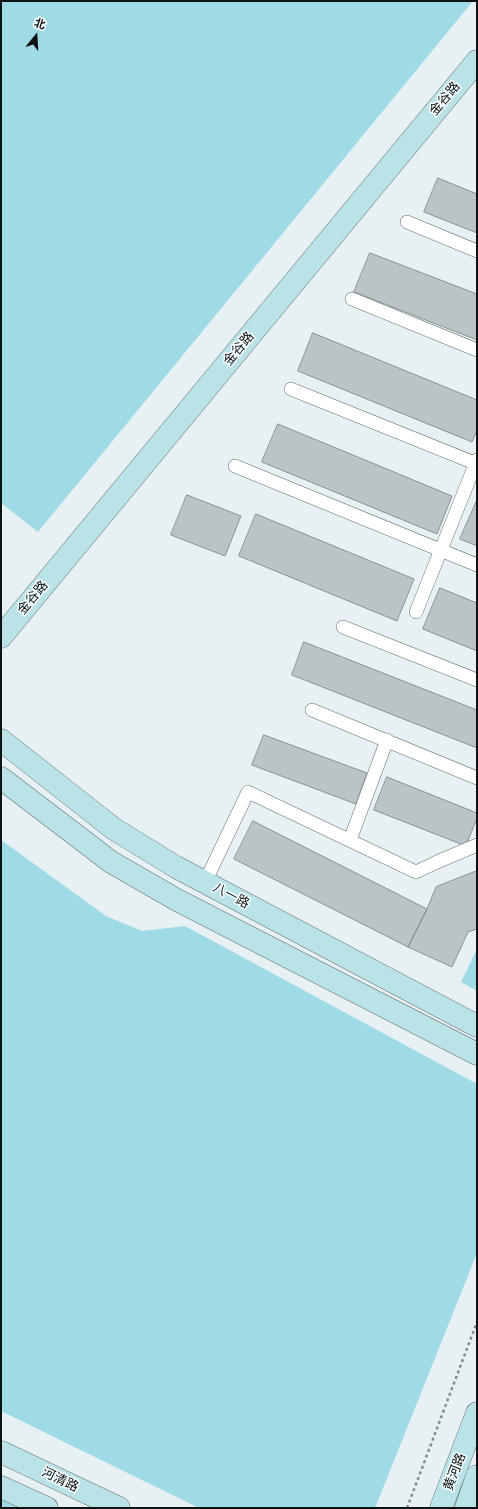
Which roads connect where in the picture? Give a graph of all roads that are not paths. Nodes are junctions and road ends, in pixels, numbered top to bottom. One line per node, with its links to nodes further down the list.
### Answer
1 (477, 61): 13 (main road, 金谷路)
2 (407, 222): 3 (lane)
3 (477, 251)
4 (352, 299): 5 (lane)
5 (477, 350)
6 (291, 389): 7 (lane)
7 (477, 462): 9 (lane)
8 (235, 466): 9 (lane)
9 (441, 550): 10 (lane); 11 (lane)
10 (477, 565)
11 (416, 612)
12 (343, 627): 14 (lane)
13 (1, 636)
14 (477, 680)
15 (312, 710): 17 (lane)
16 (1, 740): 22 (main road, 八一路)
17 (387, 740): 19 (lane); 20 (lane)
18 (1, 778): 24 (main road)
19 (477, 778)
20 (350, 840): 21 (lane); 22 (lane)
21 (477, 845)
22 (205, 882): 23 (main road, 八一路)
23 (477, 1026)
24 (477, 1054)
25 (477, 1413): 31 (main road, 黄河路)
26 (1, 1452): 30 (main road, 河清路)
27 (477, 1476): 32 (main road, 黄河路)
28 (1, 1487): 29 (main road)
29 (46, 1508)
30 (119, 1508)
31 (441, 1508)
32 (466, 1508)

